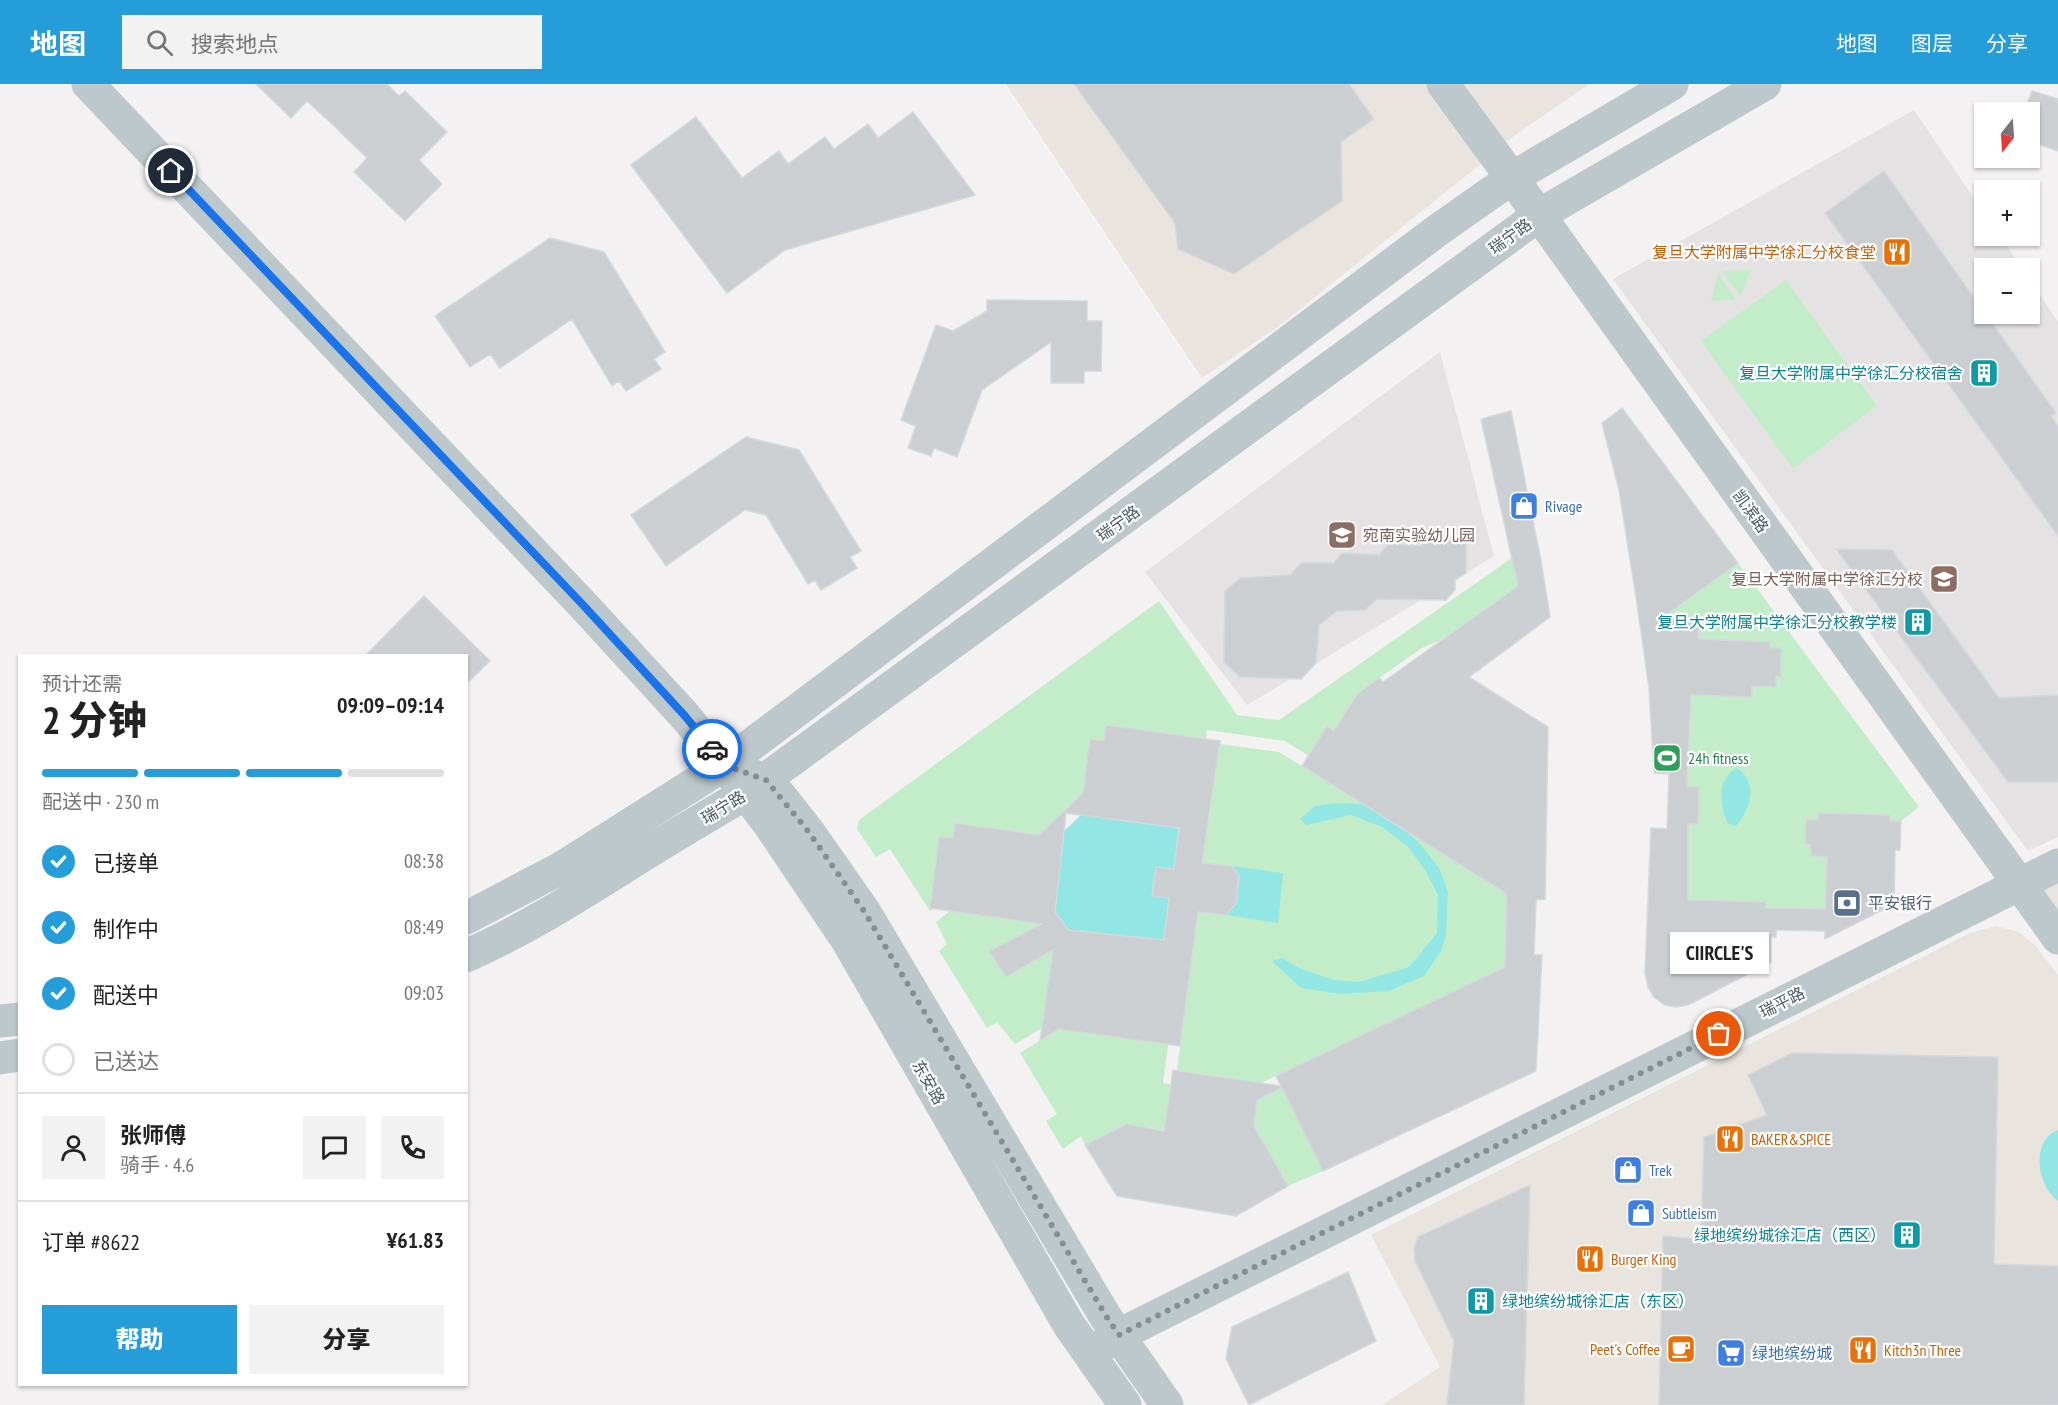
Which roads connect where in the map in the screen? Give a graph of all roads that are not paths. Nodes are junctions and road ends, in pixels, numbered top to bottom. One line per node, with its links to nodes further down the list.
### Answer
1 (88, 84): 7 (street, 东安路)
2 (1443, 84): 5 (street, 凯滨路)
3 (1672, 84): 5 (street)
4 (1765, 84): 6 (street, 瑞宁路)
5 (1512, 178): 6 (street, 凯滨路); 7 (street)
6 (1539, 215): 8 (street, 瑞宁路); 10 (street, 凯滨路)
7 (724, 765): 8 (street, 东安路); 11 (street)
8 (756, 787): 13 (street, 瑞宁路); 18 (street, 东安路); 19 (street, 东安路)
9 (2058, 865): 10 (street, 瑞平路)
10 (2018, 884): 12 (street, 凯滨路); 18 (street, 瑞平路)
11 (468, 917)
12 (2058, 938)
13 (468, 955)
14 (18, 1019): 15 (street)
15 (0, 1021)
16 (18, 1055): 17 (street)
17 (0, 1058)
18 (1119, 1335): 19 (street, 瑞平路); 21 (street, 东安路)
19 (1089, 1353): 20 (street, 东安路)
20 (1125, 1405)
21 (1167, 1405)

